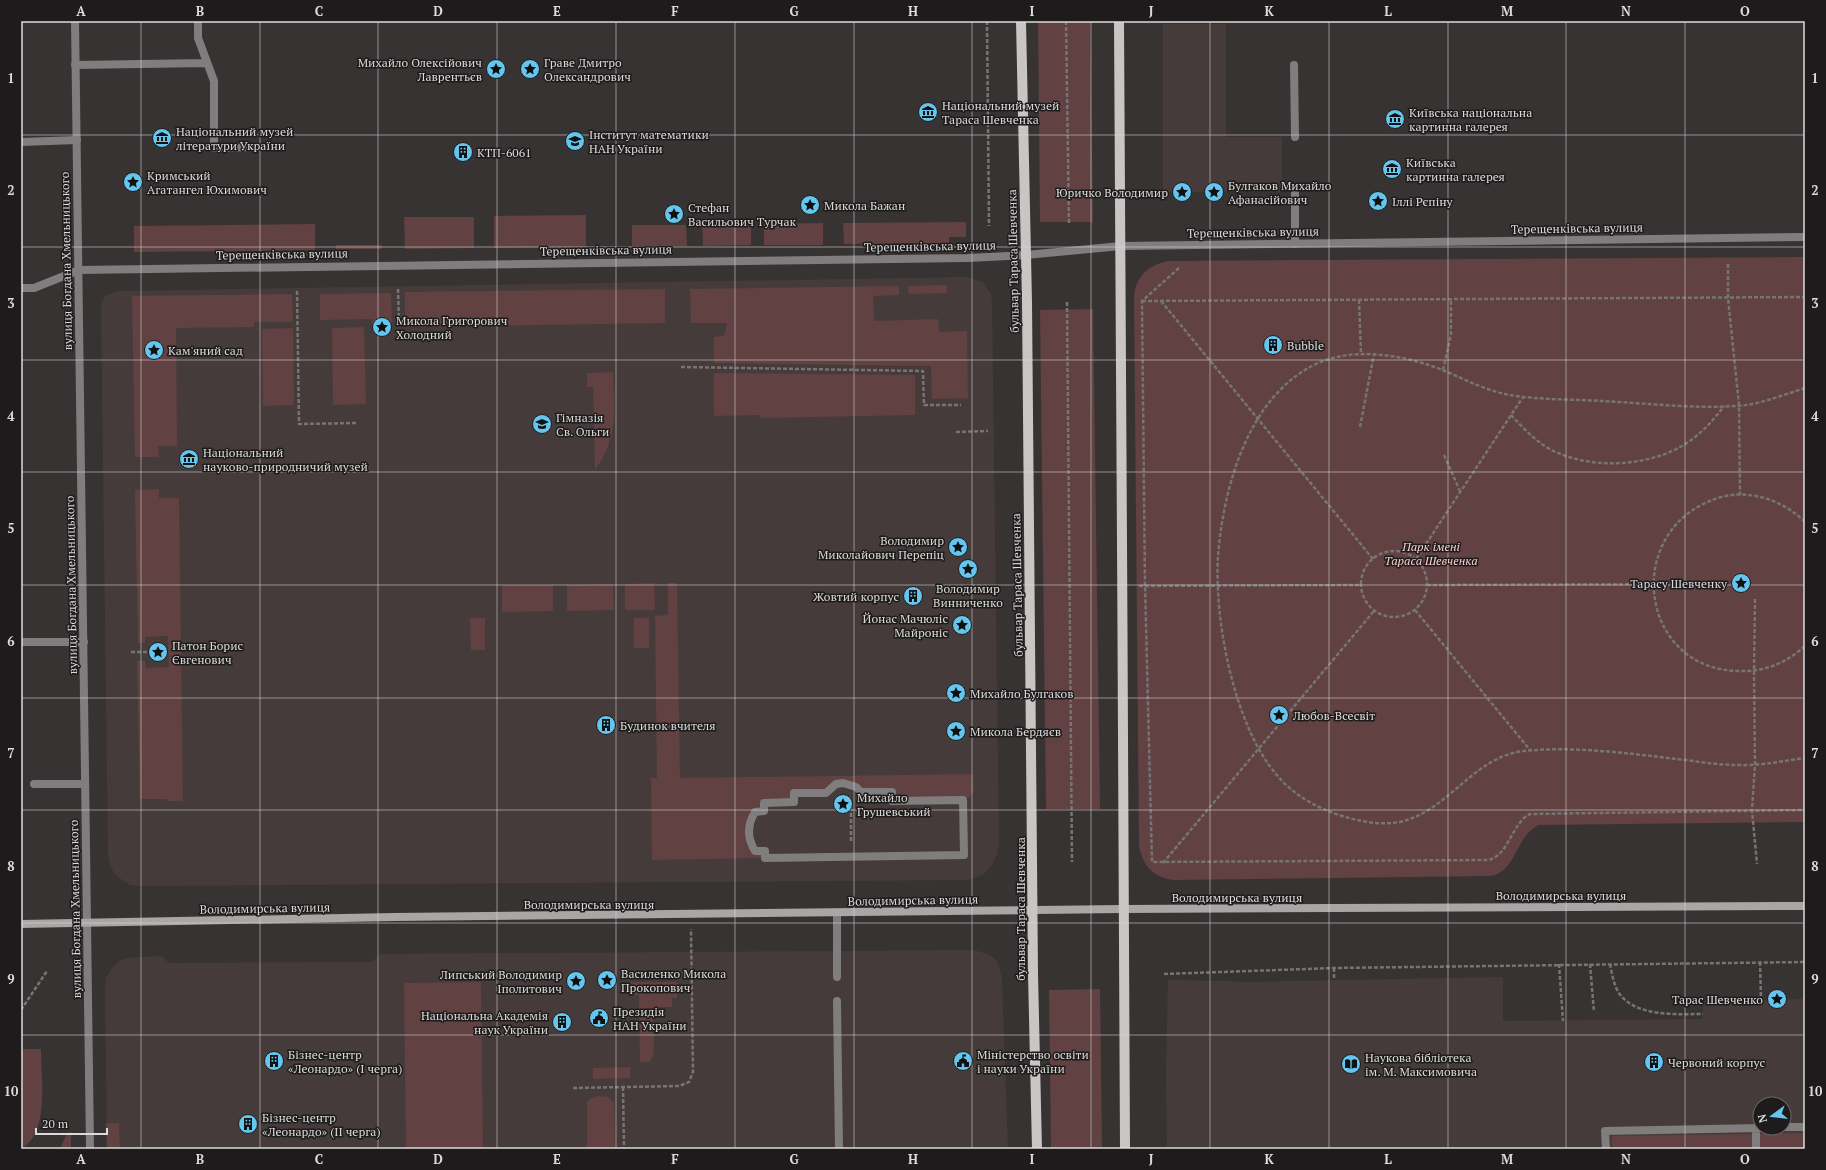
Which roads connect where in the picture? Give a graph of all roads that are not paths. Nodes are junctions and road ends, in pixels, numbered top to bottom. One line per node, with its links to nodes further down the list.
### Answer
1 (75, 21): 6 (street, вулиця Богдана Хмельницького)
2 (198, 21): 5 (street)
3 (1021, 21): 16 (main road, бульвар Тараса Шевченка)
4 (1119, 21): 15 (main road)
5 (207, 62): 6 (street); 11 (street)
6 (76, 65): 9 (street, вулиця Богдана Хмельницького)
7 (1294, 65): 8 (street)
8 (1294, 137)
9 (77, 140): 10 (street); 17 (street, вулиця Богдана Хмельницького)
10 (21, 142)
11 (259, 147)
12 (1295, 192): 14 (street)
13 (1805, 237): 14 (street, Терещенківська вулиця)
14 (1295, 244): 15 (street, Терещенківська вулиця)
15 (1121, 246): 16 (street, Терещенківська вулиця); 25 (main road)
16 (1026, 254): 17 (street, Терещенківська вулиця); 26 (main road, бульвар Тараса Шевченка)
17 (79, 270): 18 (street); 20 (street, вулиця Богдана Хмельницького)
18 (21, 288)
19 (23, 642): 20 (street)
20 (84, 642): 22 (street, вулиця Богдана Хмельницького)
21 (34, 784): 22 (street)
22 (85, 784): 28 (street, вулиця Богдана Хмельницького)
23 (765, 858): 23 (street)
24 (1805, 906): 25 (main road, Володимирська вулиця)
25 (1122, 909): 26 (main road, Володимирська вулиця); 39 (main road)
26 (1033, 910): 27 (main road, Володимирська вулиця); 38 (main road, бульвар Тараса Шевченка)
27 (837, 913): 28 (main road, Володимирська вулиця); 30 (street)
28 (87, 923): 29 (main road, Володимирська вулиця); 36 (street, вулиця Богдана Хмельницького)
29 (21, 924)
30 (837, 977)
31 (837, 1001): 37 (street)
32 (1792, 1127): 33 (street)
33 (1805, 1127)
34 (1752, 1128): 40 (street)
35 (1757, 1136): 41 (street)
36 (90, 1149)
37 (839, 1149)
38 (1037, 1149)
39 (1125, 1149)
40 (1606, 1149)
41 (1756, 1149)

